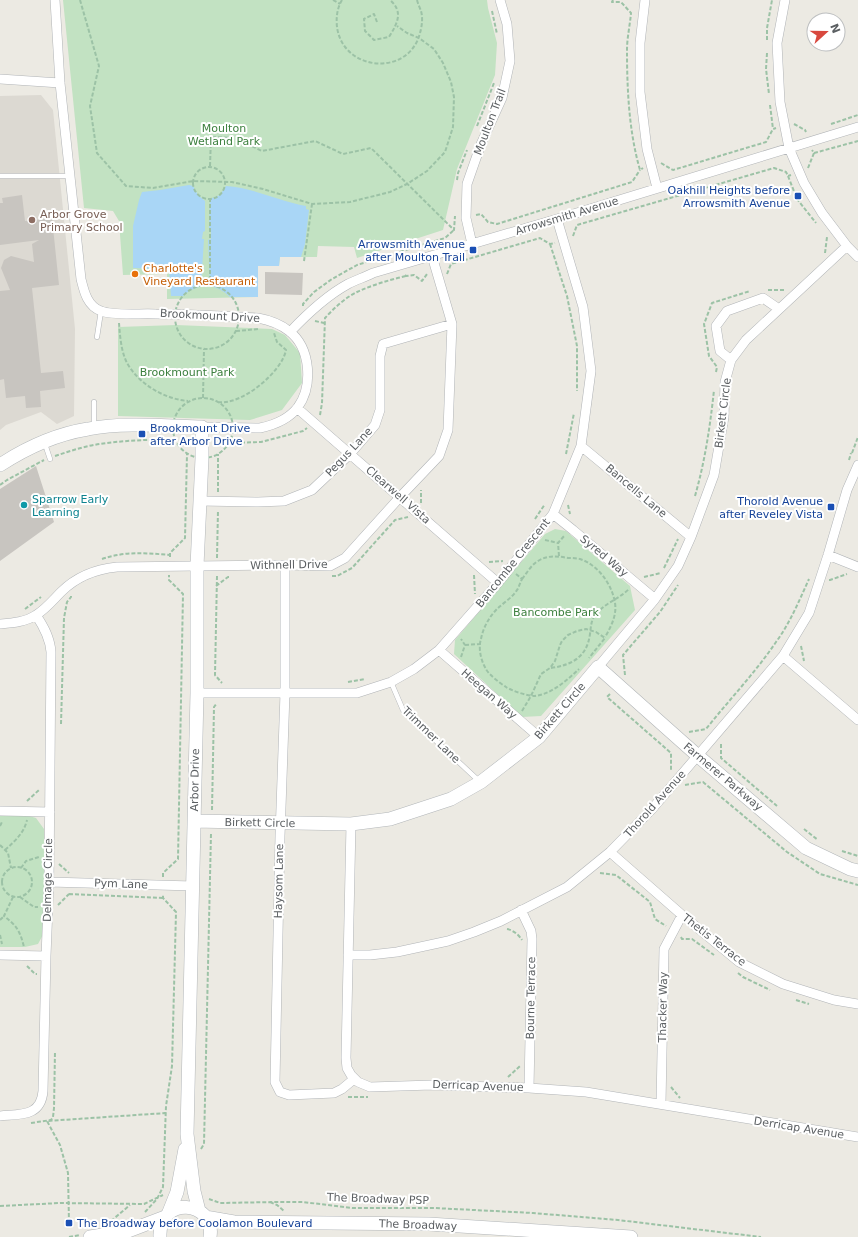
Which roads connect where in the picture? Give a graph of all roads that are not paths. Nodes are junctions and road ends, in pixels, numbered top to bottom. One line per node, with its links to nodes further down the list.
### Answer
1 (55, 0): 6 (street)
2 (500, 0): 13 (street, Moulton Trail)
3 (644, 0): 11 (street)
4 (785, 0): 8 (street)
5 (0, 79): 6 (street)
6 (60, 83): 10 (street)
7 (858, 127): 8 (street, Arrowsmith Avenue)
8 (789, 148): 11 (street, Arrowsmith Avenue); 14 (street)
9 (0, 176): 10 (lane)
10 (70, 176): 18 (street)
11 (657, 188): 12 (street, Arrowsmith Avenue)
12 (557, 219): 13 (street, Arrowsmith Avenue); 28 (street, Bancombe Crescent)
13 (472, 244): 15 (street, Arrowsmith Avenue)
14 (847, 246): 16 (street); 17 (street, Birkett Circle)
15 (432, 256): 19 (street, Withnell Drive); 20 (street, Arrowsmith Avenue)
16 (858, 257)
17 (779, 309): 22 (street, Birkett Circle); 22 (street)
18 (101, 311): 20 (street, Brookmount Drive); 21 (lane)
19 (452, 324): 29 (street, Pegus Lane); 33 (street, Withnell Drive)
20 (290, 332): 24 (street, Brookmount Drive)
21 (96, 337)
22 (730, 360): 36 (street, Birkett Circle)
23 (94, 402): 25 (lane)
24 (297, 408): 26 (street, Brookmount Drive); 29 (street, Clearwell Vista)
25 (94, 428): 26 (street, Brookmount Drive); 27 (street, Brookmount Drive)
26 (202, 428): 34 (street, Arbor Drive)
27 (42, 441): 30 (lane); 31 (street, Brookmount Drive)
28 (581, 446): 35 (street, Bancombe Crescent); 36 (street, Bancells Lane)
29 (350, 454): 33 (street, Clearwell Vista); 34 (street, Pegus Lane)
30 (50, 458)
31 (0, 464)
32 (858, 465): 37 (street, Thorold Avenue)
33 (400, 497): 39 (street, Withnell Drive); 41 (street, Clearwell Vista)
34 (200, 501): 38 (street, Arbor Drive)
35 (553, 514): 41 (street, Bancombe Crescent); 42 (street, Syred Way)
36 (691, 536): 42 (street, Birkett Circle)
37 (828, 555): 40 (street); 46 (street, Thorold Avenue)
38 (197, 566): 39 (street, Withnell Drive); 43 (street, Withnell Drive); 50 (street, Arbor Drive)
39 (285, 566): 49 (street, Haysom Lane)
40 (858, 567)
41 (498, 583): 45 (street, Bancombe Crescent)
42 (655, 599): 47 (street, Birkett Circle)
43 (36, 615): 44 (street, Withnell Drive); 56 (street, Delmage Circle)
44 (0, 624)
45 (439, 650): 48 (street, Bancombe Crescent); 52 (street, Heegan Way)
46 (783, 656): 51 (street); 53 (street, Thorold Avenue)
47 (592, 664): 52 (street, Birkett Circle); 53 (street, Farmerer Parkway)
48 (391, 682): 49 (street, Bancombe Crescent); 54 (lane, Trimmer Lane)
49 (285, 693): 50 (street, Bancombe Crescent); 58 (street, Haysom Lane)
50 (197, 694): 57 (street, Arbor Drive)
51 (858, 720)
52 (539, 737): 54 (street, Birkett Circle)
53 (698, 756): 60 (street, Thorold Avenue); 61 (street, Farmerer Parkway)
54 (481, 782): 59 (street, Birkett Circle)
55 (0, 811): 56 (street)
56 (50, 812): 62 (street, Delmage Circle)
57 (194, 821): 58 (street, Birkett Circle); 63 (street, Arbor Drive)
58 (280, 823): 59 (street, Birkett Circle); 70 (street, Haysom Lane)
59 (351, 824): 67 (street)
60 (610, 852): 64 (street, Thorold Avenue); 65 (street, Thetis Terrace)
61 (858, 871)
62 (49, 882): 63 (street, Pym Lane); 68 (street, Delmage Circle)
63 (193, 886): 74 (street, Arbor Drive)
64 (521, 910): 67 (street, Thorold Avenue); 71 (street, Bourne Terrace)
65 (682, 915): 69 (street, Thetis Terrace); 72 (street, Thacker Way)
66 (0, 955): 68 (street)
67 (348, 955): 70 (street)
68 (46, 956): 73 (street, Delmage Circle)
69 (858, 1004)
70 (354, 1079): 71 (street, Derricap Avenue)
71 (529, 1088): 72 (street, Derricap Avenue)
72 (661, 1104): 75 (street, Derricap Avenue)
73 (0, 1116)
74 (187, 1134): 76 (street); 77 (street)
75 (858, 1137)
76 (202, 1214): 77 (street, The Broadway); 80 (street); 81 (street, The Broadway)
77 (167, 1215): 78 (street); 79 (street)
78 (90, 1237)
79 (160, 1237)
80 (210, 1237)
81 (631, 1237)

